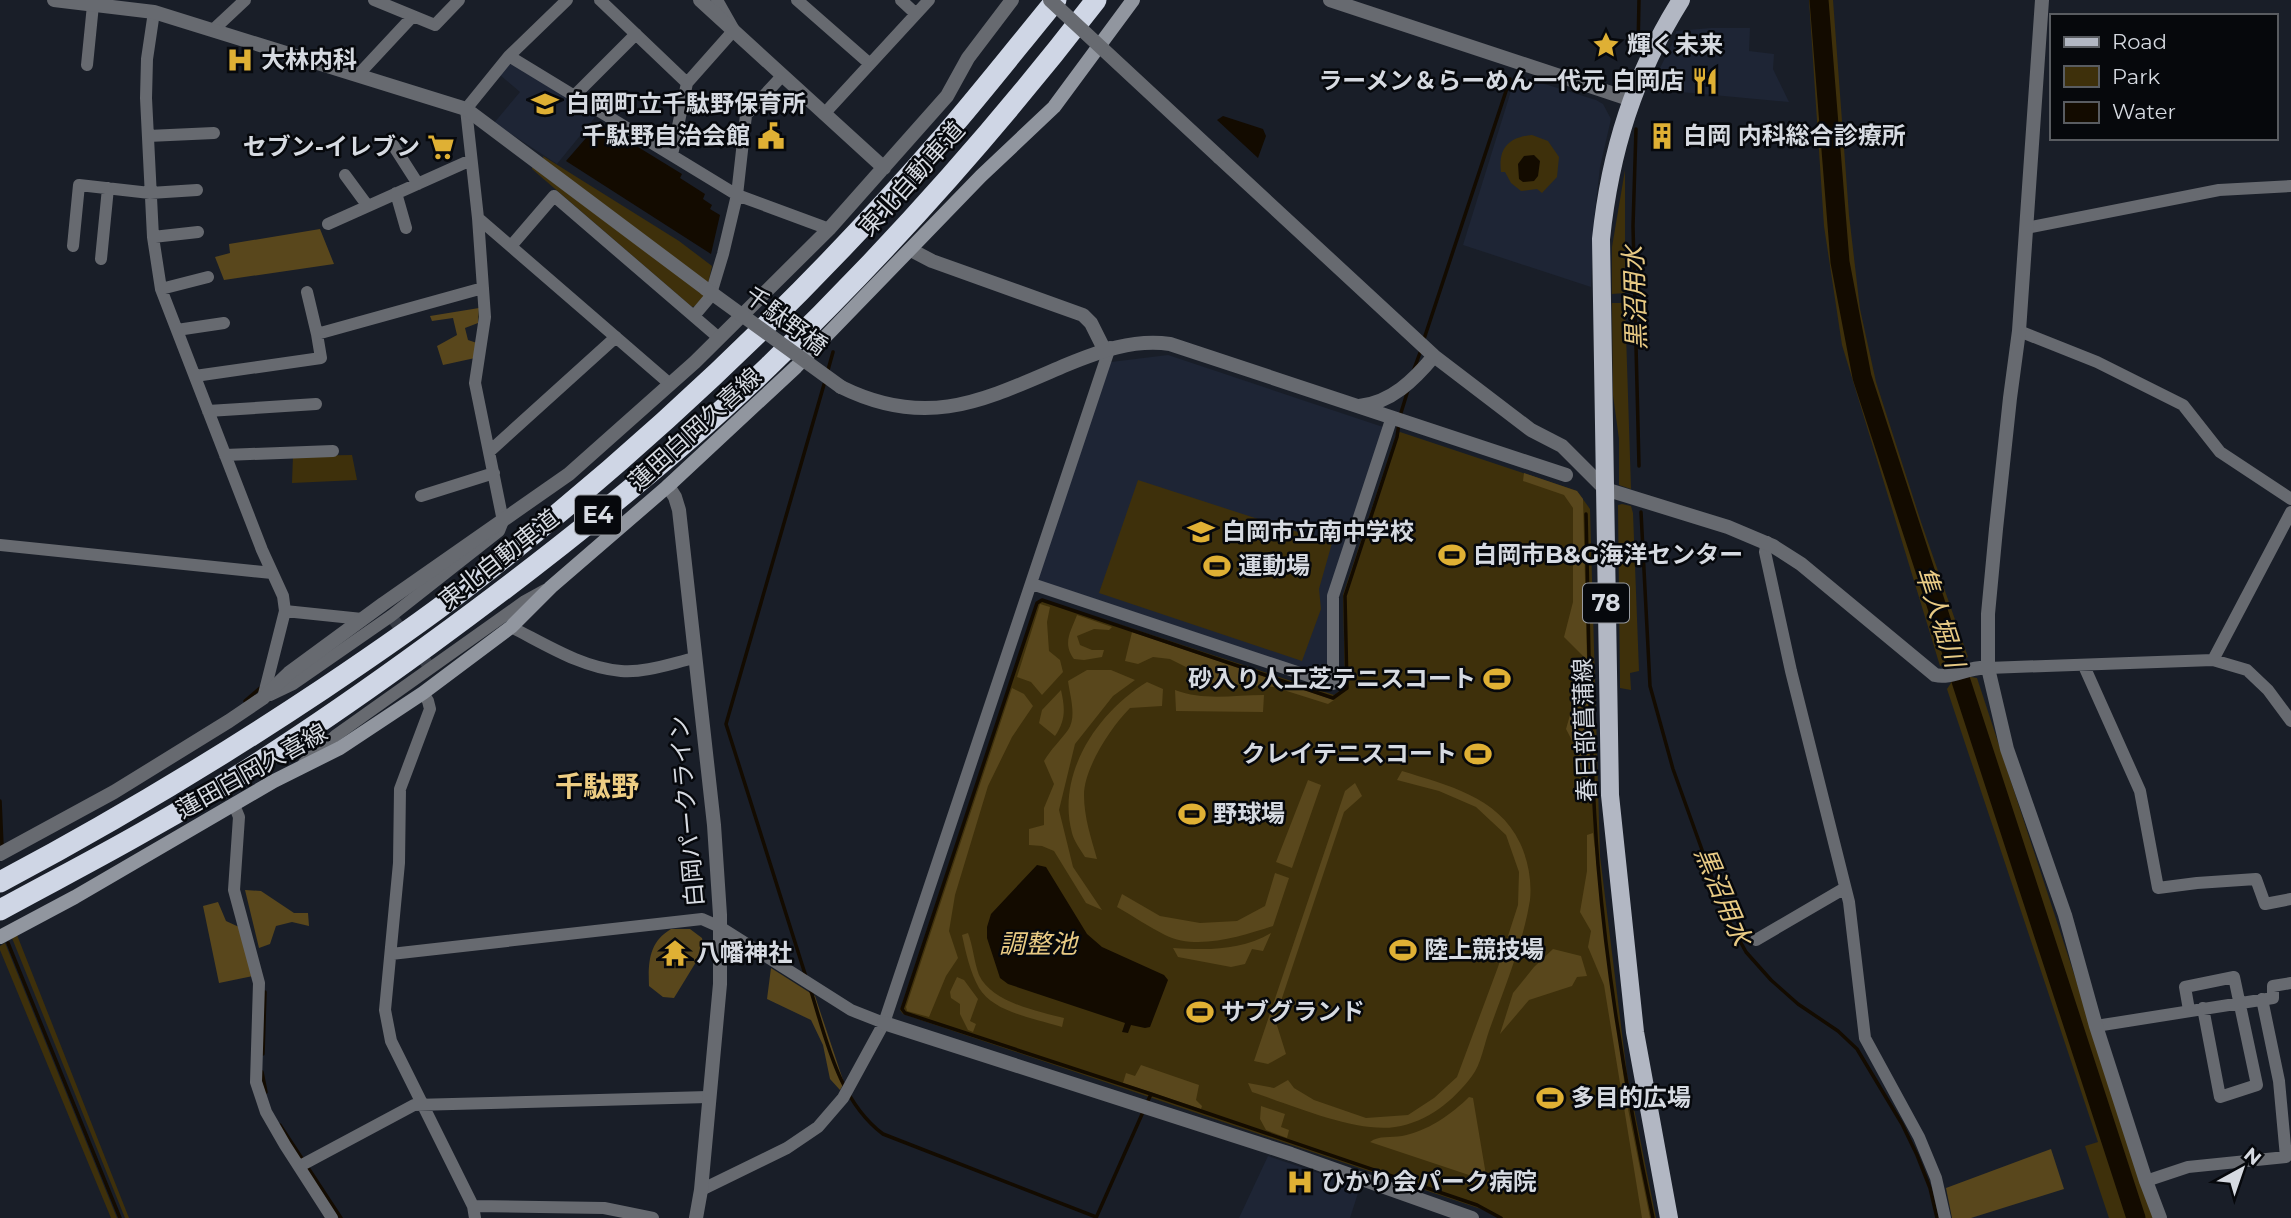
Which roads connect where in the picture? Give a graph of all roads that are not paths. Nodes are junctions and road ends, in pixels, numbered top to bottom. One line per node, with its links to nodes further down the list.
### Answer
1 (54, 0): 20 (street)
2 (245, 0): 24 (street)
3 (374, 0): 23 (street)
4 (459, 0): 23 (street)
5 (567, 0): 27 (street)
6 (600, 0): 26 (street)
7 (701, 0): 25 (street)
8 (717, 0): 25 (street)
9 (797, 0): 28 (street)
10 (901, 0): 22 (street)
11 (929, 0): 22 (street)
12 (1012, 0): 42 (street)
13 (1050, 0): 75 (street, bridge)
14 (1056, 0): 111 (highway, 東北自動車道 / E4)
15 (1096, 0): 114 (highway, 東北自動車道 / E4)
16 (1133, 0): 61 (main road, 蓮田白岡久喜線)
17 (1330, 0): 34 (street)
18 (1681, 0): 34 (main road, 春日部菖蒲線 / 78)
19 (2042, 0): 55 (street)
20 (97, 3): 21 (street); 29 (street)
21 (148, 7): 24 (street); 38 (street)
22 (916, 14): 28 (street)
23 (413, 16): 30 (street)
24 (213, 30): 30 (street)
25 (734, 30): 31 (street); 32 (street)
26 (636, 34): 32 (street); 33 (street)
27 (509, 56): 33 (street); 35 (street)
28 (870, 64): 36 (street)
29 (87, 65)
30 (358, 75): 35 (street)
31 (782, 76): 36 (street); 50 (street)
32 (687, 83): 40 (street)
33 (575, 95): 40 (street)
34 (1632, 100): 88 (main road, 春日部菖蒲線 / 78)
35 (466, 108): 41 (street); 74 (street, 千駄野橋, bridge)
36 (824, 114): 42 (street)
37 (214, 133): 38 (street)
38 (148, 136): 48 (street)
39 (393, 145): 44 (street)
40 (672, 155): 50 (street)
41 (471, 160): 44 (street); 52 (street)
42 (884, 168): 56 (street)
43 (345, 175): 51 (street)
44 (418, 184): 49 (street)
45 (2291, 186): 55 (street)
46 (108, 188): 48 (street); 59 (street); 62 (street)
47 (197, 190): 48 (street)
48 (150, 193): 58 (street)
49 (396, 193): 51 (street); 54 (street)
50 (737, 195): 56 (street); 67 (street)
51 (367, 205): 53 (street)
52 (478, 218): 60 (street); 64 (street)
53 (328, 224)
54 (406, 228)
55 (2026, 228): 70 (street)
56 (829, 229): 73 (street)
57 (198, 232): 58 (street)
58 (153, 237): 65 (street)
59 (73, 246)
60 (511, 246): 67 (street); 72 (street)
61 (911, 250): 74 (street); 87 (main road, 蓮田白岡久喜線)
62 (101, 259)
63 (208, 278): 65 (street)
64 (483, 288): 71 (street); 83 (street)
65 (161, 289): 69 (street)
66 (307, 292): 71 (street)
67 (694, 316): 73 (street)
68 (224, 323): 69 (street)
69 (177, 330): 76 (street)
70 (2019, 331): 90 (street); 104 (street)
71 (317, 334): 76 (street)
72 (616, 337): 77 (street); 83 (street)
73 (719, 338): 77 (street)
74 (1107, 348): 79 (street, 千駄野橋); 96 (street)
75 (1434, 356): 79 (street); 88 (street)
76 (195, 376): 80 (street)
77 (670, 384): 92 (street)
78 (316, 404): 80 (street)
79 (1356, 406): 81 (street, 千駄野橋)
80 (208, 411): 84 (street)
81 (1392, 417): 86 (street, 千駄野橋); 96 (street)
82 (333, 451): 84 (street)
83 (490, 451): 85 (street)
84 (225, 455): 95 (street)
85 (494, 473): 89 (street); 92 (street)
86 (1566, 475)
87 (668, 486): 97 (main road, 蓮田白岡久喜線); 101 (street, 白岡パークライン)
88 (1605, 489): 93 (street); 138 (main road, 春日部菖蒲線 / 78)
89 (421, 496)
90 (2291, 499)
91 (2291, 512): 102 (street)
92 (503, 521): 99 (street); 106 (street)
93 (1767, 542): 104 (street); 112 (street)
94 (0, 545): 95 (street)
95 (272, 573): 98 (street)
96 (1031, 584): 124 (street)
97 (551, 587): 100 (main road, 蓮田白岡久喜線); 108 (street)
98 (285, 611): 99 (street); 106 (street)
99 (362, 619): 106 (street)
100 (511, 627): 101 (street); 105 (main road, 蓮田白岡久喜線)
101 (695, 658): 115 (street, 白岡パークライン)
102 (2213, 660): 103 (street); 107 (street)
103 (2084, 666): 104 (street); 113 (street)
104 (1987, 668): 125 (street)
105 (423, 693): 108 (main road, 蓮田白岡久喜線); 118 (street)
106 (263, 698): 110 (street)
107 (2291, 721)
108 (296, 770): 109 (main road, 蓮田白岡久喜線)
109 (234, 805): 116 (main road, 蓮田白岡久喜線); 130 (street)
110 (0, 853)
111 (0, 882)
112 (1846, 888): 117 (street); 139 (street)
113 (2291, 899)
114 (0, 910)
115 (720, 928): 118 (street); 124 (street); 127 (street, 白岡パークライン)
116 (0, 937)
117 (1756, 940)
118 (391, 954): 128 (street)
119 (2291, 983): 120 (street)
120 (2262, 999): 121 (street); 126 (street)
121 (2239, 1003): 122 (street); 122 (street); 123 (street)
122 (2203, 1008): 123 (street)
123 (2189, 1010): 125 (street)
124 (884, 1023): 132 (street); 137 (street)
125 (2096, 1027): 131 (street)
126 (2285, 1089): 129 (street)
127 (708, 1097): 128 (street); 132 (street, 白岡パークライン)
128 (422, 1104): 130 (street); 133 (street)
129 (2288, 1137): 131 (street)
130 (300, 1166): 134 (street)
131 (2146, 1181): 140 (street)
132 (701, 1190): 136 (street, 白岡パークライン)
133 (474, 1212): 135 (street)
134 (332, 1218)
135 (653, 1218)
136 (696, 1218)
137 (1472, 1218)
138 (1669, 1218)
139 (1945, 1218)
140 (2160, 1218)

